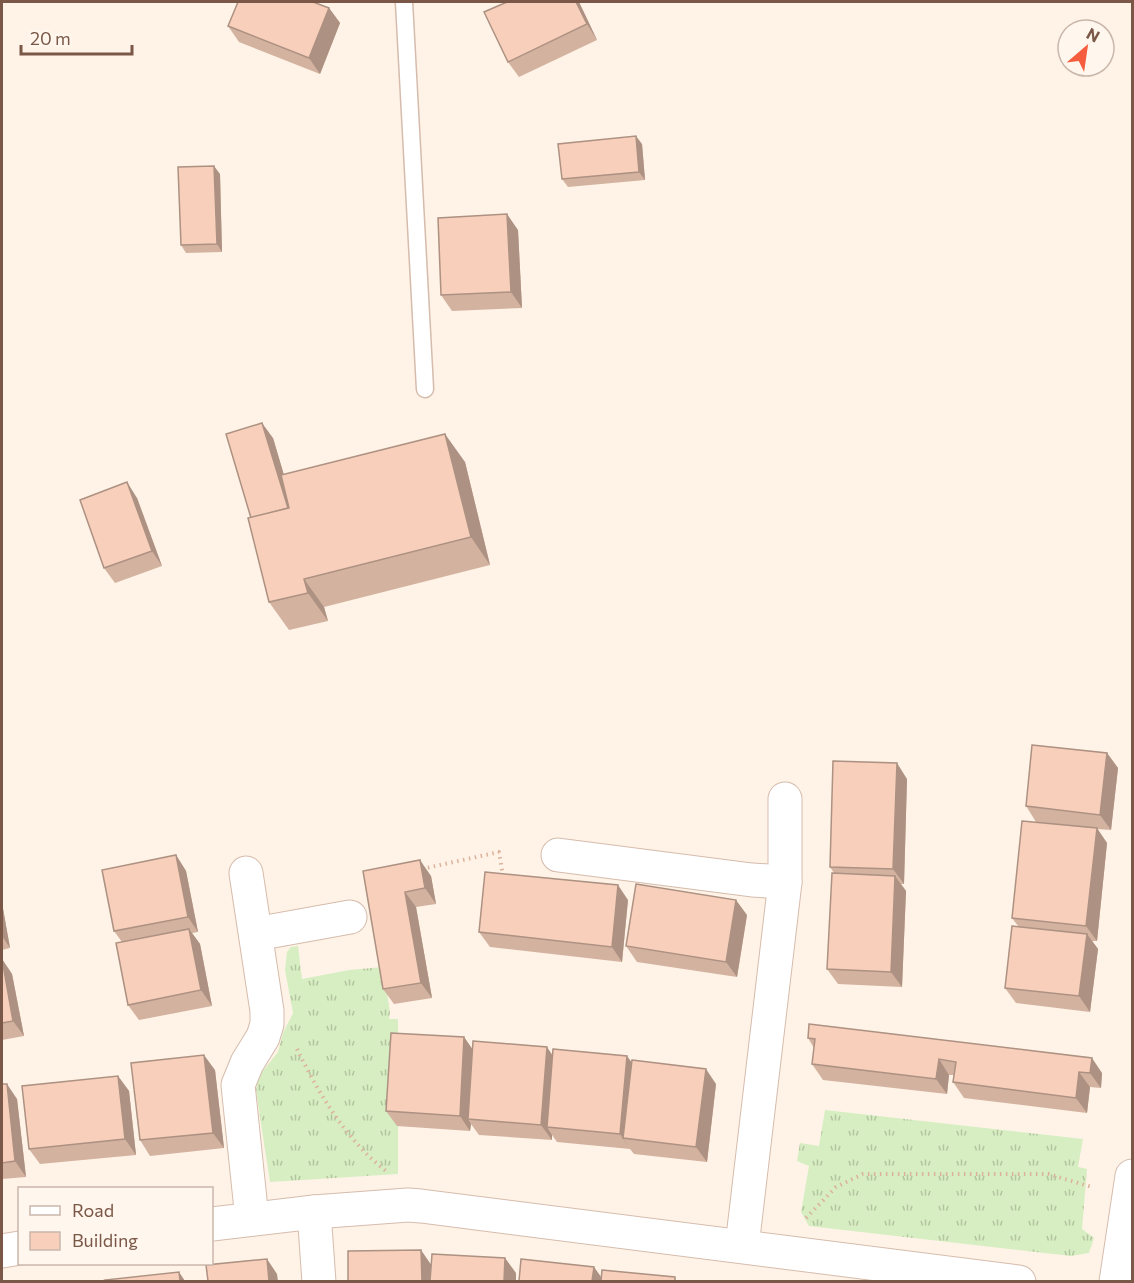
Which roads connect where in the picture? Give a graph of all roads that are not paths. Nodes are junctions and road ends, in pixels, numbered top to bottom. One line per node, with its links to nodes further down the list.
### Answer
1 (404, 2): 2 (lane)
2 (425, 388)
3 (785, 799): 6 (street)
4 (558, 855): 6 (street)
5 (246, 873): 8 (street)
6 (785, 882): 13 (street)
7 (350, 917): 8 (street)
8 (256, 934): 11 (street)
9 (1132, 1176): 18 (street)
10 (314, 1212): 11 (street); 13 (street); 16 (street)
11 (252, 1219): 12 (street)
12 (213, 1224)
13 (742, 1246): 17 (street)
14 (18, 1248): 15 (street)
15 (2, 1251)
16 (319, 1281)
17 (1019, 1281)
18 (1116, 1281)

